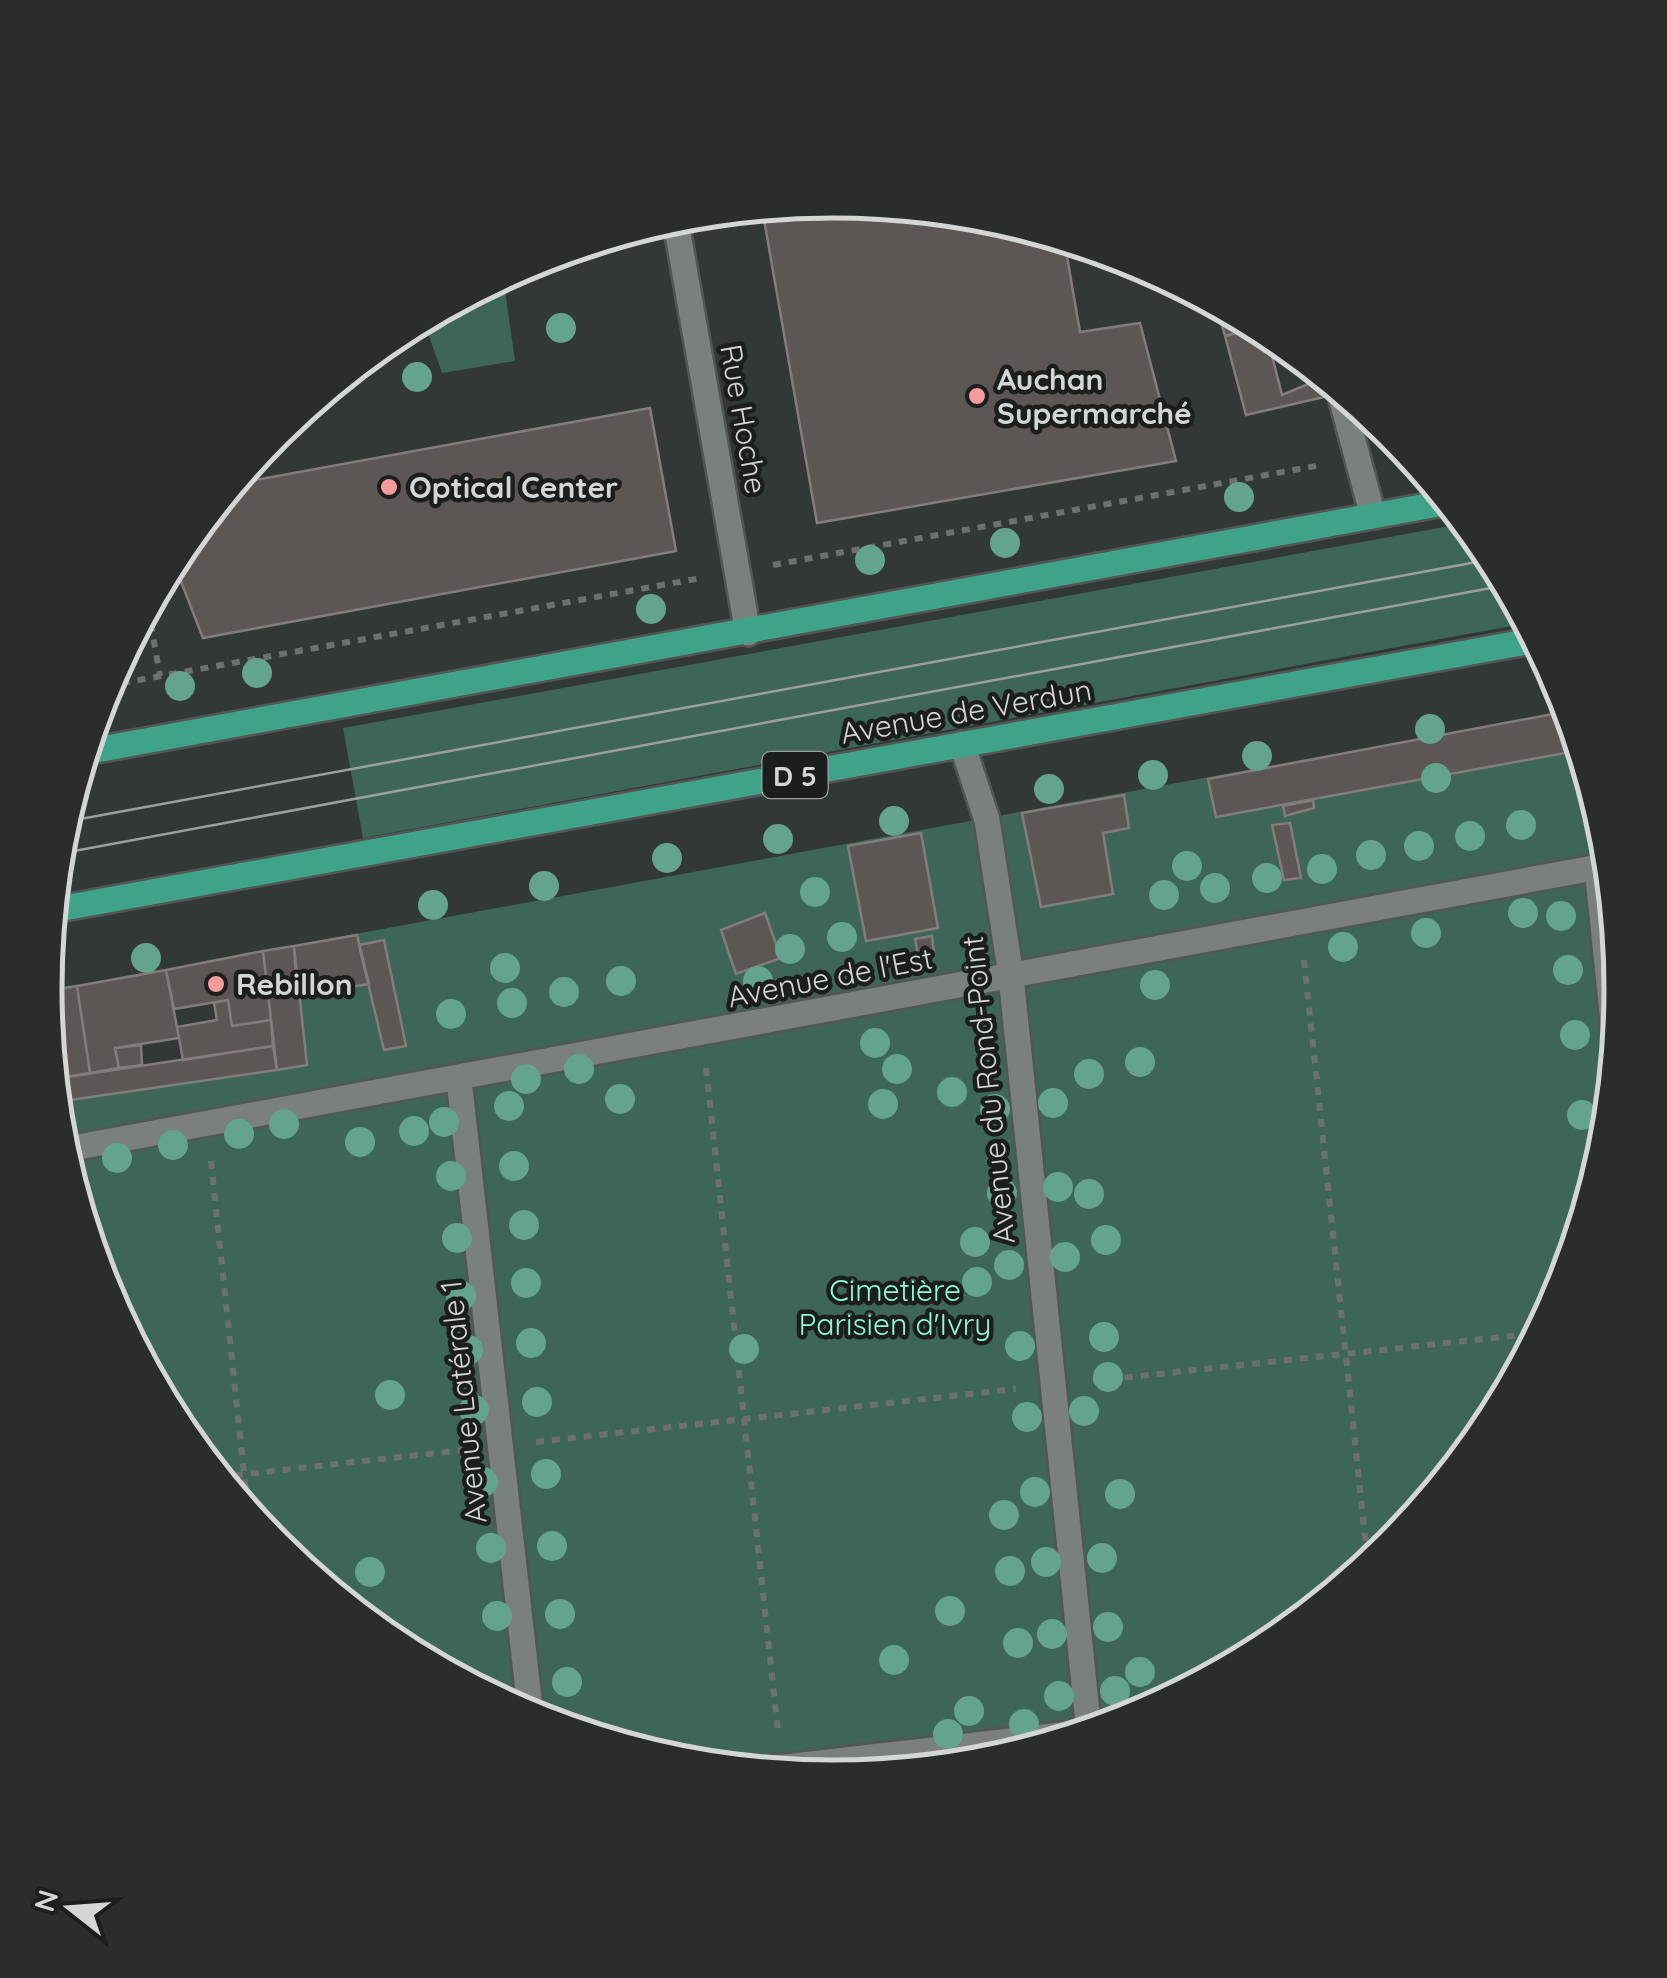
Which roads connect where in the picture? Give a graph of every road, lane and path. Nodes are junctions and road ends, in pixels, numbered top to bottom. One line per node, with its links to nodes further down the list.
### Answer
1 (679, 234): 6 (street, Rue Hoche)
2 (1346, 412): 4 (street)
3 (1433, 505): 4 (main road)
4 (1374, 516): 6 (main road)
5 (152, 630): 8 (path)
6 (748, 633): 10 (main road)
7 (1522, 643): 9 (main road, Avenue de Verdun / D 5)
8 (160, 676)
9 (962, 744): 12 (main road, Avenue de Verdun / D 5); 14 (street, Avenue du Rond-Point)
10 (101, 749)
11 (1595, 869): 13 (street, Avenue de l'Est)
12 (67, 907)
13 (1300, 923): 14 (street, Avenue de l'Est); 20 (path)
14 (1010, 976): 15 (street, Avenue de l'Est); 21 (street, Avenue du Rond-Point)
15 (703, 1034): 16 (street, Avenue de l'Est); 22 (path)
16 (459, 1080): 17 (street, Avenue de l'Est); 23 (street, Avenue Latérale 1)
17 (208, 1125): 18 (street, Avenue de l'Est); 24 (path)
18 (79, 1147)
19 (1522, 1335): 20 (path)
20 (1346, 1354): 21 (path); 27 (path)
21 (1053, 1385): 22 (path); 29 (street, Avenue du Rond-Point)
22 (744, 1419): 23 (path); 31 (path)
23 (500, 1446): 24 (path); 28 (street, Avenue Latérale 1)
24 (244, 1475): 25 (path); 26 (path)
25 (236, 1476)
26 (245, 1486)
27 (1366, 1546)
28 (529, 1697)
29 (1086, 1717)
30 (992, 1743): 32 (street)
31 (769, 1757)
32 (854, 1759)

